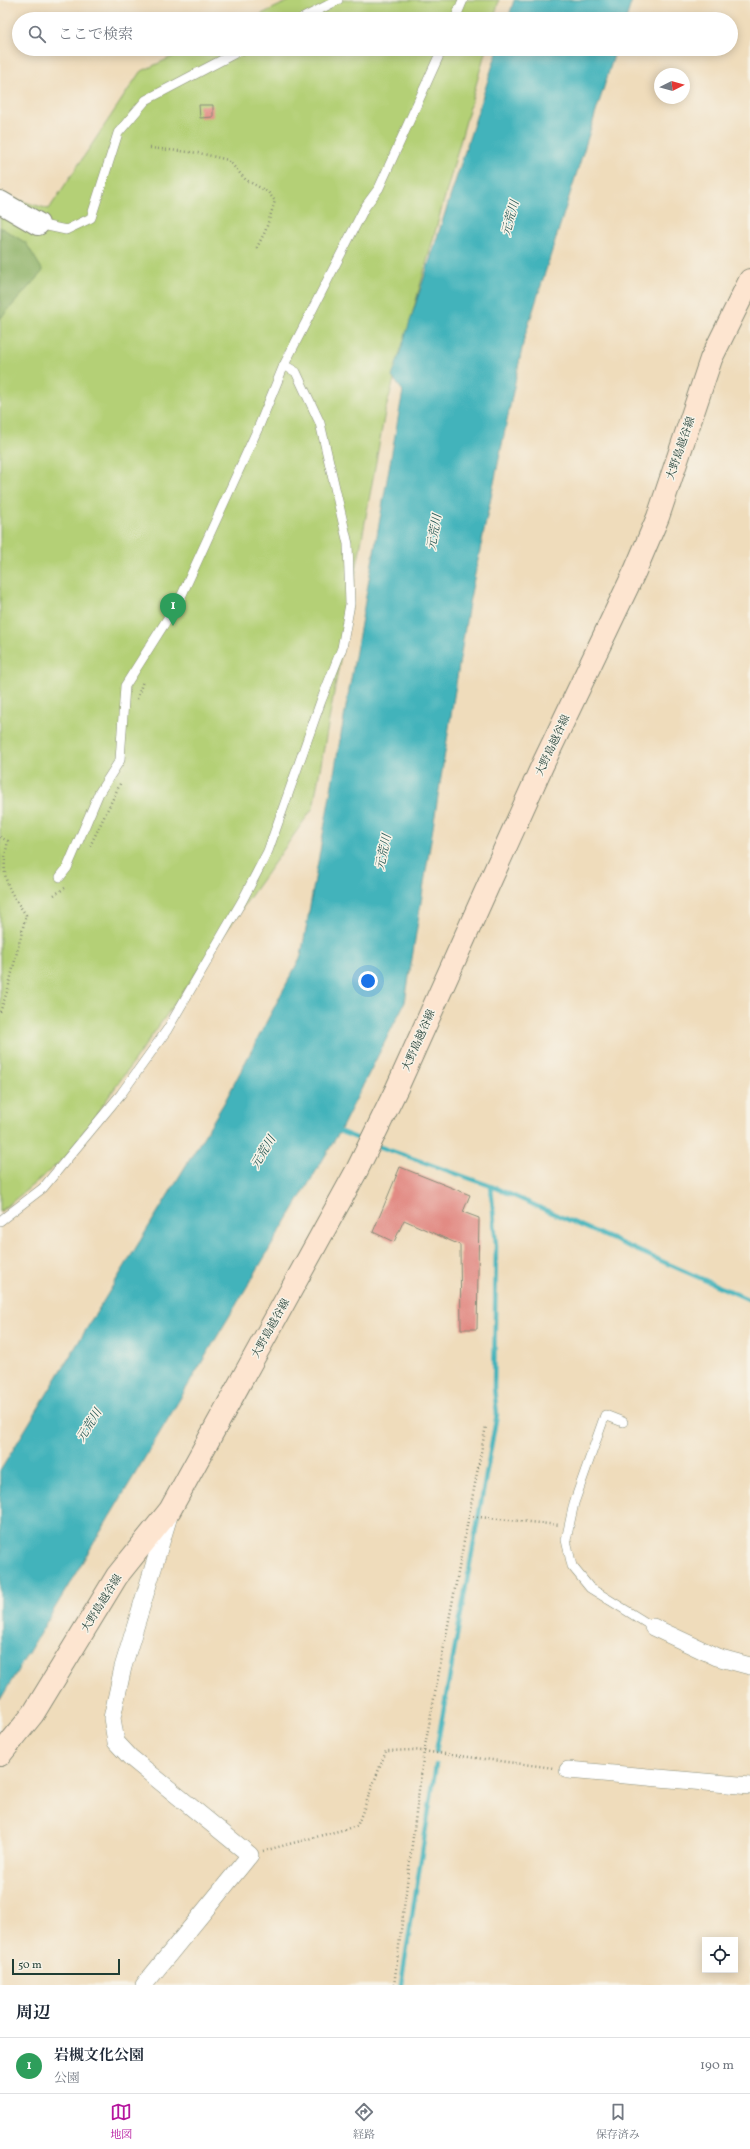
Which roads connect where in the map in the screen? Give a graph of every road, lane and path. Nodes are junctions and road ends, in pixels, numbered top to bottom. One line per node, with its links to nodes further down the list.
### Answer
1 (338, 0): 3 (lane)
2 (463, 0): 4 (lane)
3 (315, 12)
4 (458, 12)
5 (230, 56): 9 (lane)
6 (439, 56): 12 (lane)
7 (150, 148): 10 (path)
8 (0, 202): 9 (street)
9 (38, 224)
10 (256, 249)
11 (750, 280): 25 (main road, 大野島越谷線)
12 (284, 365): 18 (lane); 22 (lane)
13 (145, 675): 14 (path)
14 (136, 702)
15 (124, 777): 17 (path)
16 (0, 837): 21 (path)
17 (89, 849)
18 (60, 877)
19 (67, 884): 20 (path)
20 (54, 895)
21 (0, 1012)
22 (0, 1221)
23 (623, 1422): 27 (lane)
24 (486, 1426): 26 (path)
25 (170, 1510): 31 (main road, 大野島越谷線); 34 (street)
26 (469, 1516): 27 (path); 30 (path)
27 (569, 1526): 28 (lane)
28 (653, 1627): 29 (street)
29 (750, 1666)
30 (424, 1751): 32 (path); 34 (path); 36 (path)
31 (0, 1755)
32 (568, 1770): 33 (street)
33 (750, 1786)
34 (250, 1855): 35 (street)
35 (144, 1985)
36 (394, 1985)

